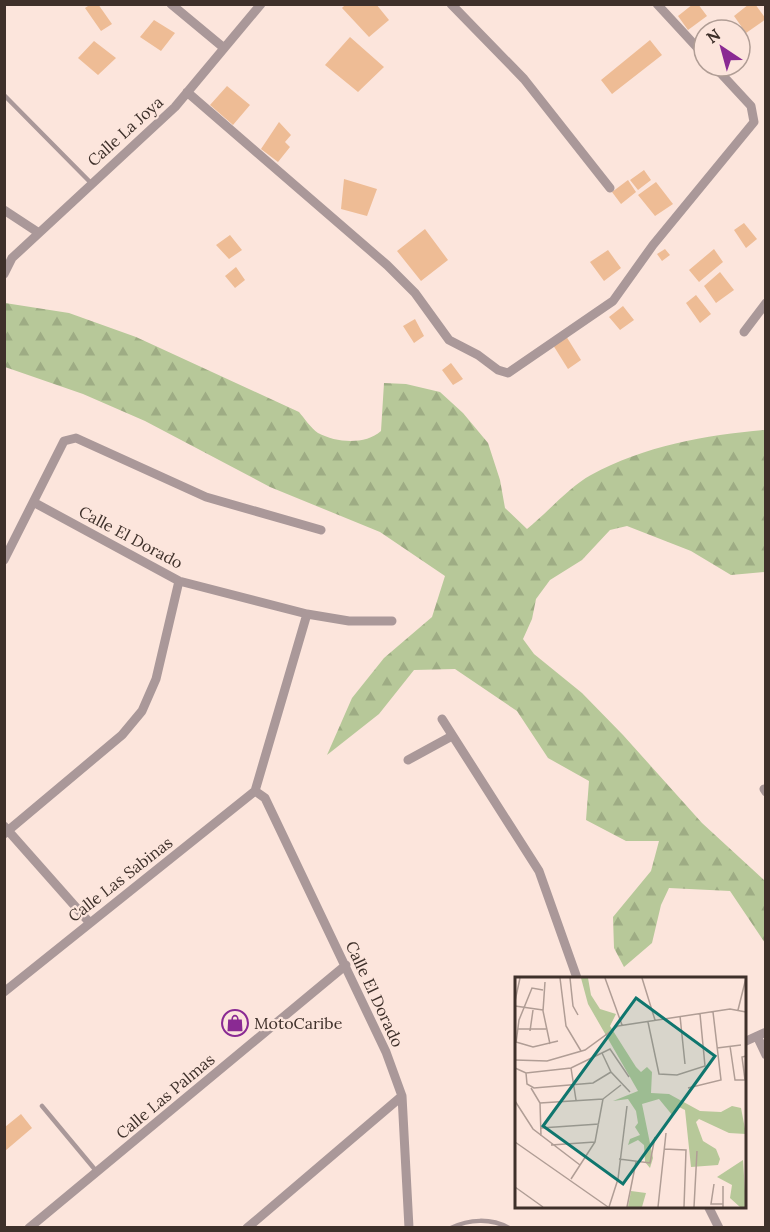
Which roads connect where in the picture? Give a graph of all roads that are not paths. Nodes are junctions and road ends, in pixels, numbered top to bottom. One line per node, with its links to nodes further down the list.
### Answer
1 (171, 4): 6 (street)
2 (261, 4): 6 (street, Calle La Joya)
3 (451, 4): 11 (street)
4 (657, 4): 5 (street)
5 (692, 42)
6 (224, 48): 8 (street, Calle La Joya)
7 (725, 78): 8 (street)
8 (187, 92): 10 (street, Calle La Joya)
9 (4, 95): 10 (lane)
10 (90, 182): 13 (street, Calle La Joya)
11 (610, 188)
12 (4, 210): 13 (street)
13 (39, 233): 14 (street, Calle La Joya)
14 (4, 274)
15 (765, 303): 16 (street)
16 (744, 332)
17 (35, 503): 18 (street); 19 (street); 20 (street, Calle El Dorado)
18 (321, 530)
19 (4, 560)
20 (180, 581): 21 (street, Calle El Dorado); 27 (street)
21 (307, 614): 22 (street, Calle El Dorado); 26 (street)
22 (392, 621)
23 (442, 719): 24 (street)
24 (452, 736): 25 (street); 30 (street)
25 (408, 760)
26 (255, 791): 28 (street, Calle Las Sabinas); 29 (street, Calle El Dorado)
27 (6, 830): 28 (street)
28 (89, 922): 31 (street, Calle Las Sabinas)
29 (346, 965): 35 (street, Calle El Dorado); 37 (street, Calle Las Palmas)
30 (578, 977)
31 (4, 992)
32 (761, 1034): 33 (street); 34 (street)
33 (746, 1041)
34 (765, 1055)
35 (402, 1096): 40 (street); 41 (street, Calle El Dorado)
36 (42, 1106): 37 (lane)
37 (97, 1172): 39 (street, Calle Las Palmas)
38 (709, 1208): 44 (street)
39 (29, 1227)
40 (247, 1227)
41 (409, 1227)
42 (451, 1227): 43 (lane)
43 (509, 1227)
44 (719, 1227)

